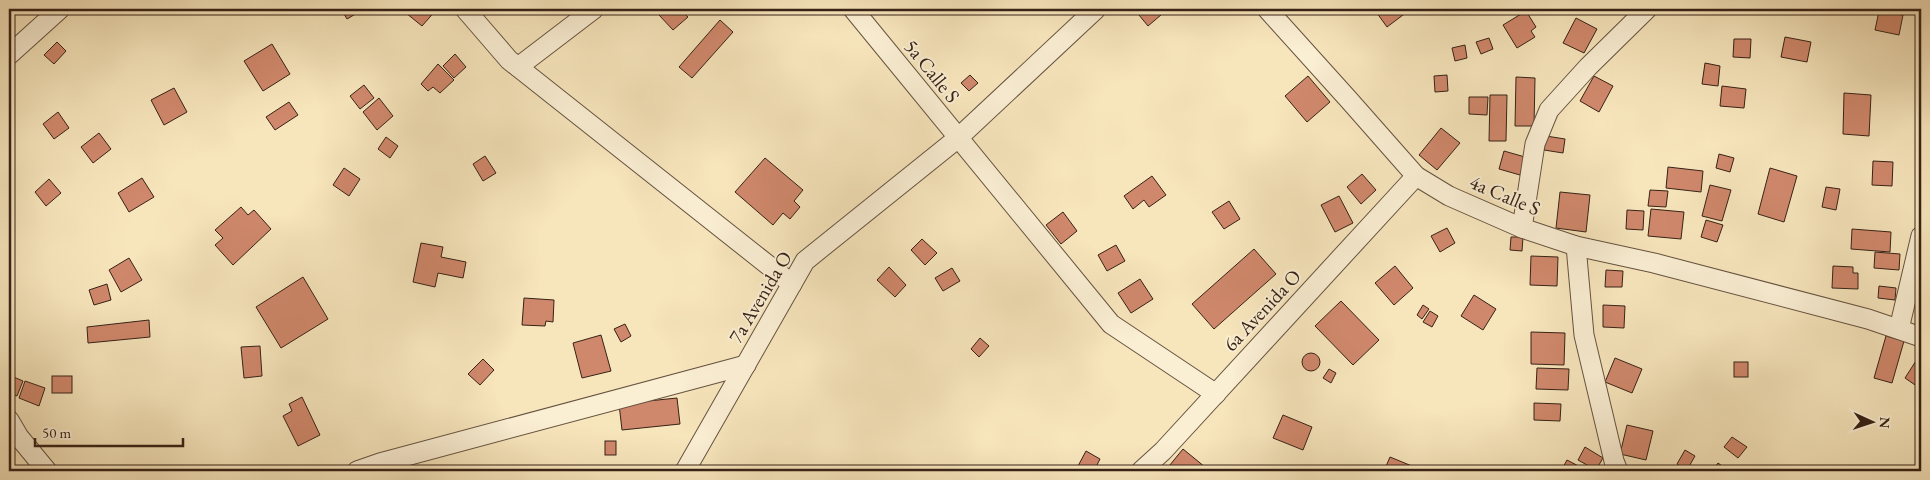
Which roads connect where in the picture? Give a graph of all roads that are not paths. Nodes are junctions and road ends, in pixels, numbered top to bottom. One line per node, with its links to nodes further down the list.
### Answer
1 (60, 9): 8 (street)
2 (465, 9): 9 (street)
3 (594, 9): 9 (street)
4 (853, 9): 10 (street, 5a Calle S)
5 (1096, 9): 10 (street, 7a Avenida O)
6 (1266, 9): 11 (street, 4a Calle S)
7 (1647, 9): 12 (street)
8 (9, 55)
9 (518, 67): 15 (street)
10 (958, 138): 15 (street, 7a Avenida O); 19 (street, 5a Calle S)
11 (1416, 176): 12 (street, 4a Calle S); 19 (street, 6a Avenida O)
12 (1522, 228): 14 (street, 4a Calle S)
13 (1921, 236): 16 (street)
14 (1576, 246): 16 (street, 4a Calle S); 25 (street)
15 (792, 284): 18 (street, 7a Avenida O)
16 (1899, 329): 17 (street, 4a Calle S)
17 (1921, 336)
18 (746, 365): 22 (street, 7a Avenida O); 23 (street)
19 (1216, 394): 24 (street, 6a Avenida O)
20 (9, 420): 21 (street)
21 (47, 471)
22 (357, 471)
23 (685, 471)
24 (1141, 471)
25 (1618, 471)

